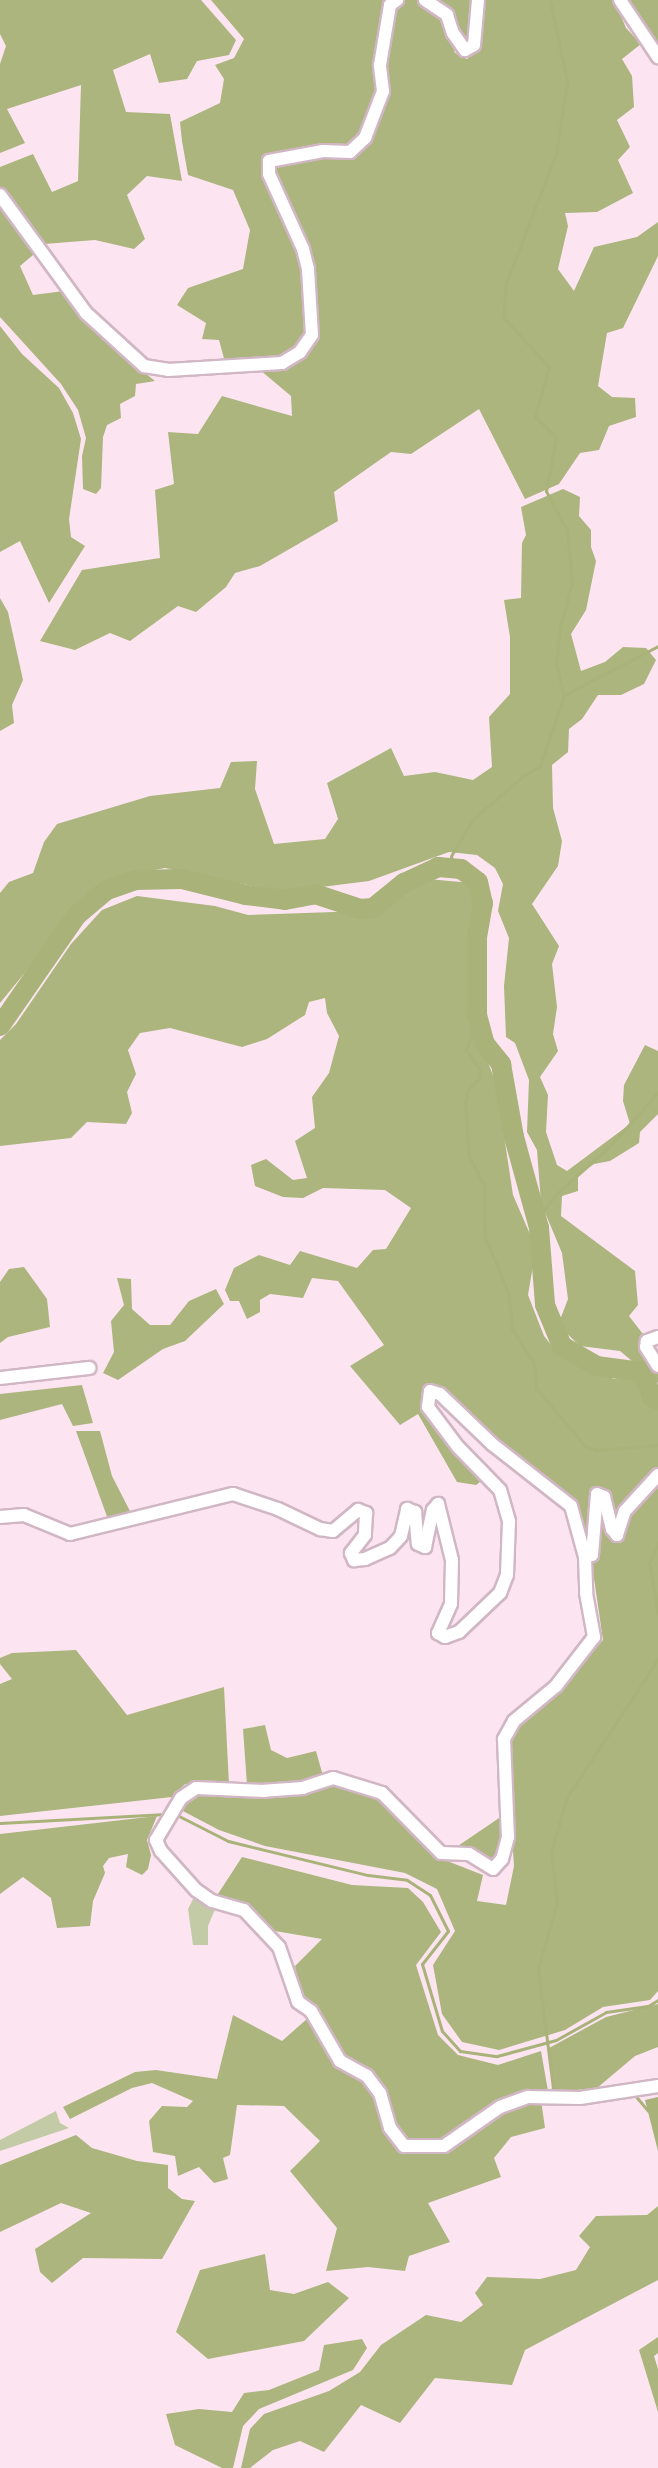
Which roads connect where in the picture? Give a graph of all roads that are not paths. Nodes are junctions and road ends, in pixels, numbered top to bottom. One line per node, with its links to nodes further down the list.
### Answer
1 (397, 0): 6 (street)
2 (425, 0): 3 (street)
3 (478, 0)
4 (620, 0): 5 (street)
5 (658, 57)
6 (0, 195)
7 (658, 1337): 8 (street)
8 (658, 1366)
9 (89, 1368): 10 (street)
10 (0, 1378)
11 (658, 1475): 13 (street)
12 (0, 1517): 13 (street)
13 (585, 1557): 14 (street)
14 (658, 2086)

